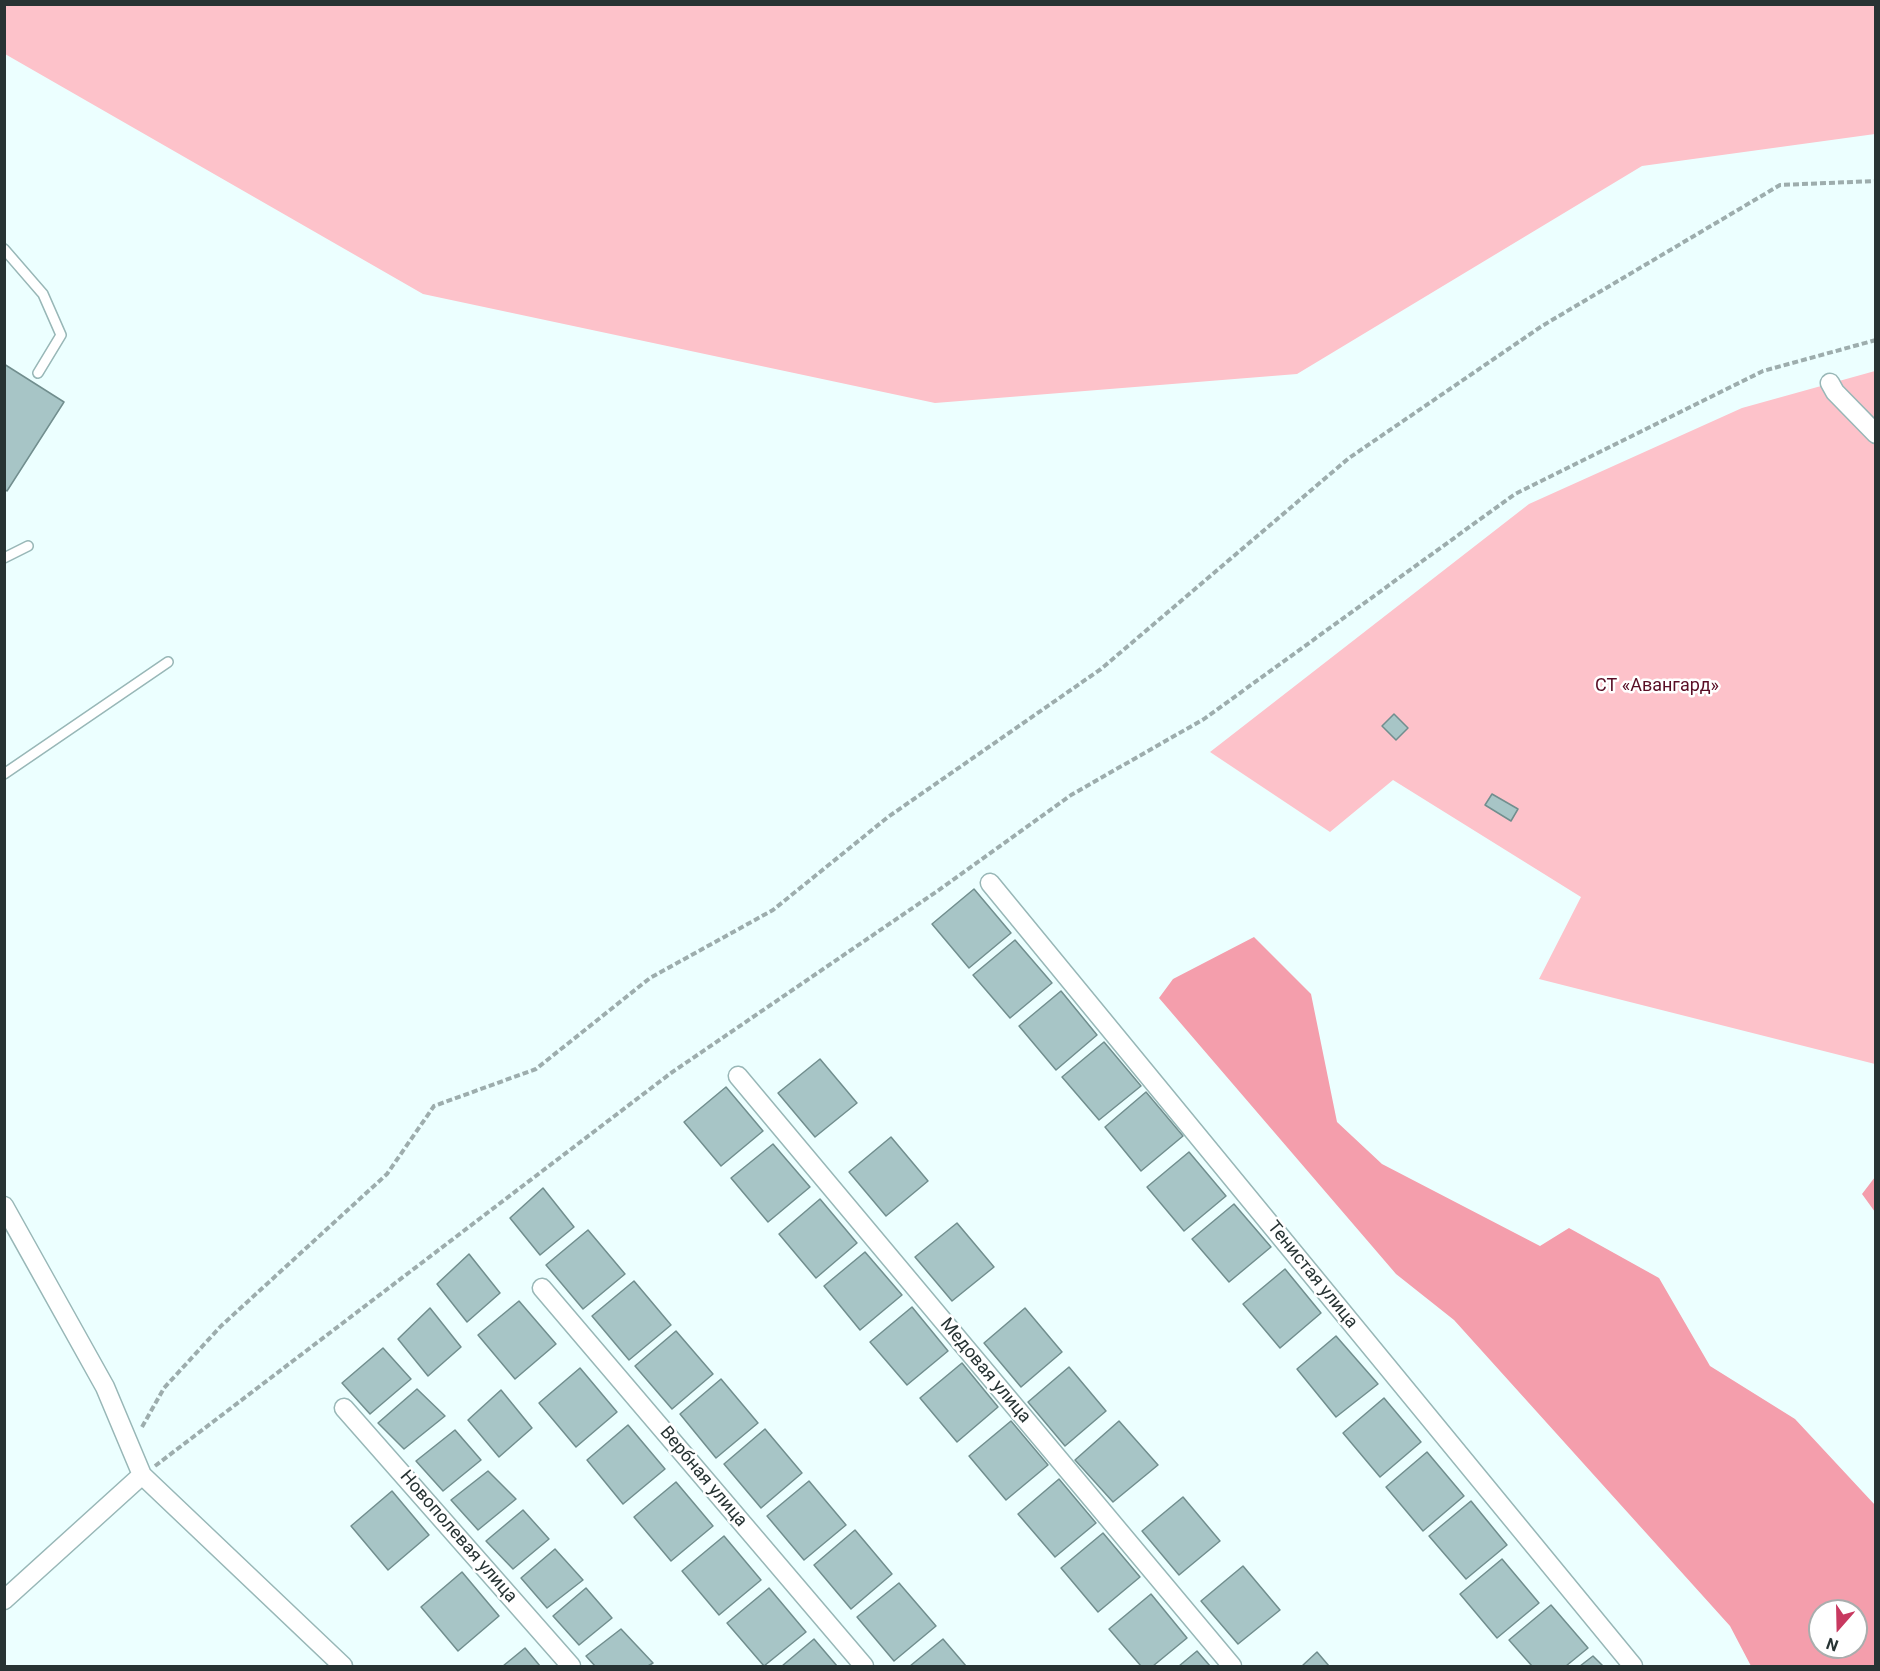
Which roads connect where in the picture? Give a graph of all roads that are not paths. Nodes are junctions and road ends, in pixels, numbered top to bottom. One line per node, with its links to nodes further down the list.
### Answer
1 (4, 249): 2 (lane)
2 (38, 373)
3 (1830, 383): 4 (street)
4 (1875, 434)
5 (28, 546): 6 (lane)
6 (4, 558)
7 (168, 662): 8 (lane)
8 (4, 774)
9 (990, 883): 20 (street, Тенистая улица)
10 (738, 1076): 19 (street, Медовая улица)
11 (4, 1206): 14 (street)
12 (542, 1288): 18 (street, Вербная улица)
13 (345, 1408): 17 (street, Новополевая улица)
14 (142, 1475): 15 (street); 16 (street)
15 (4, 1600)
16 (343, 1666)
17 (571, 1666)
18 (864, 1666)
19 (1232, 1666)
20 (1633, 1666)

